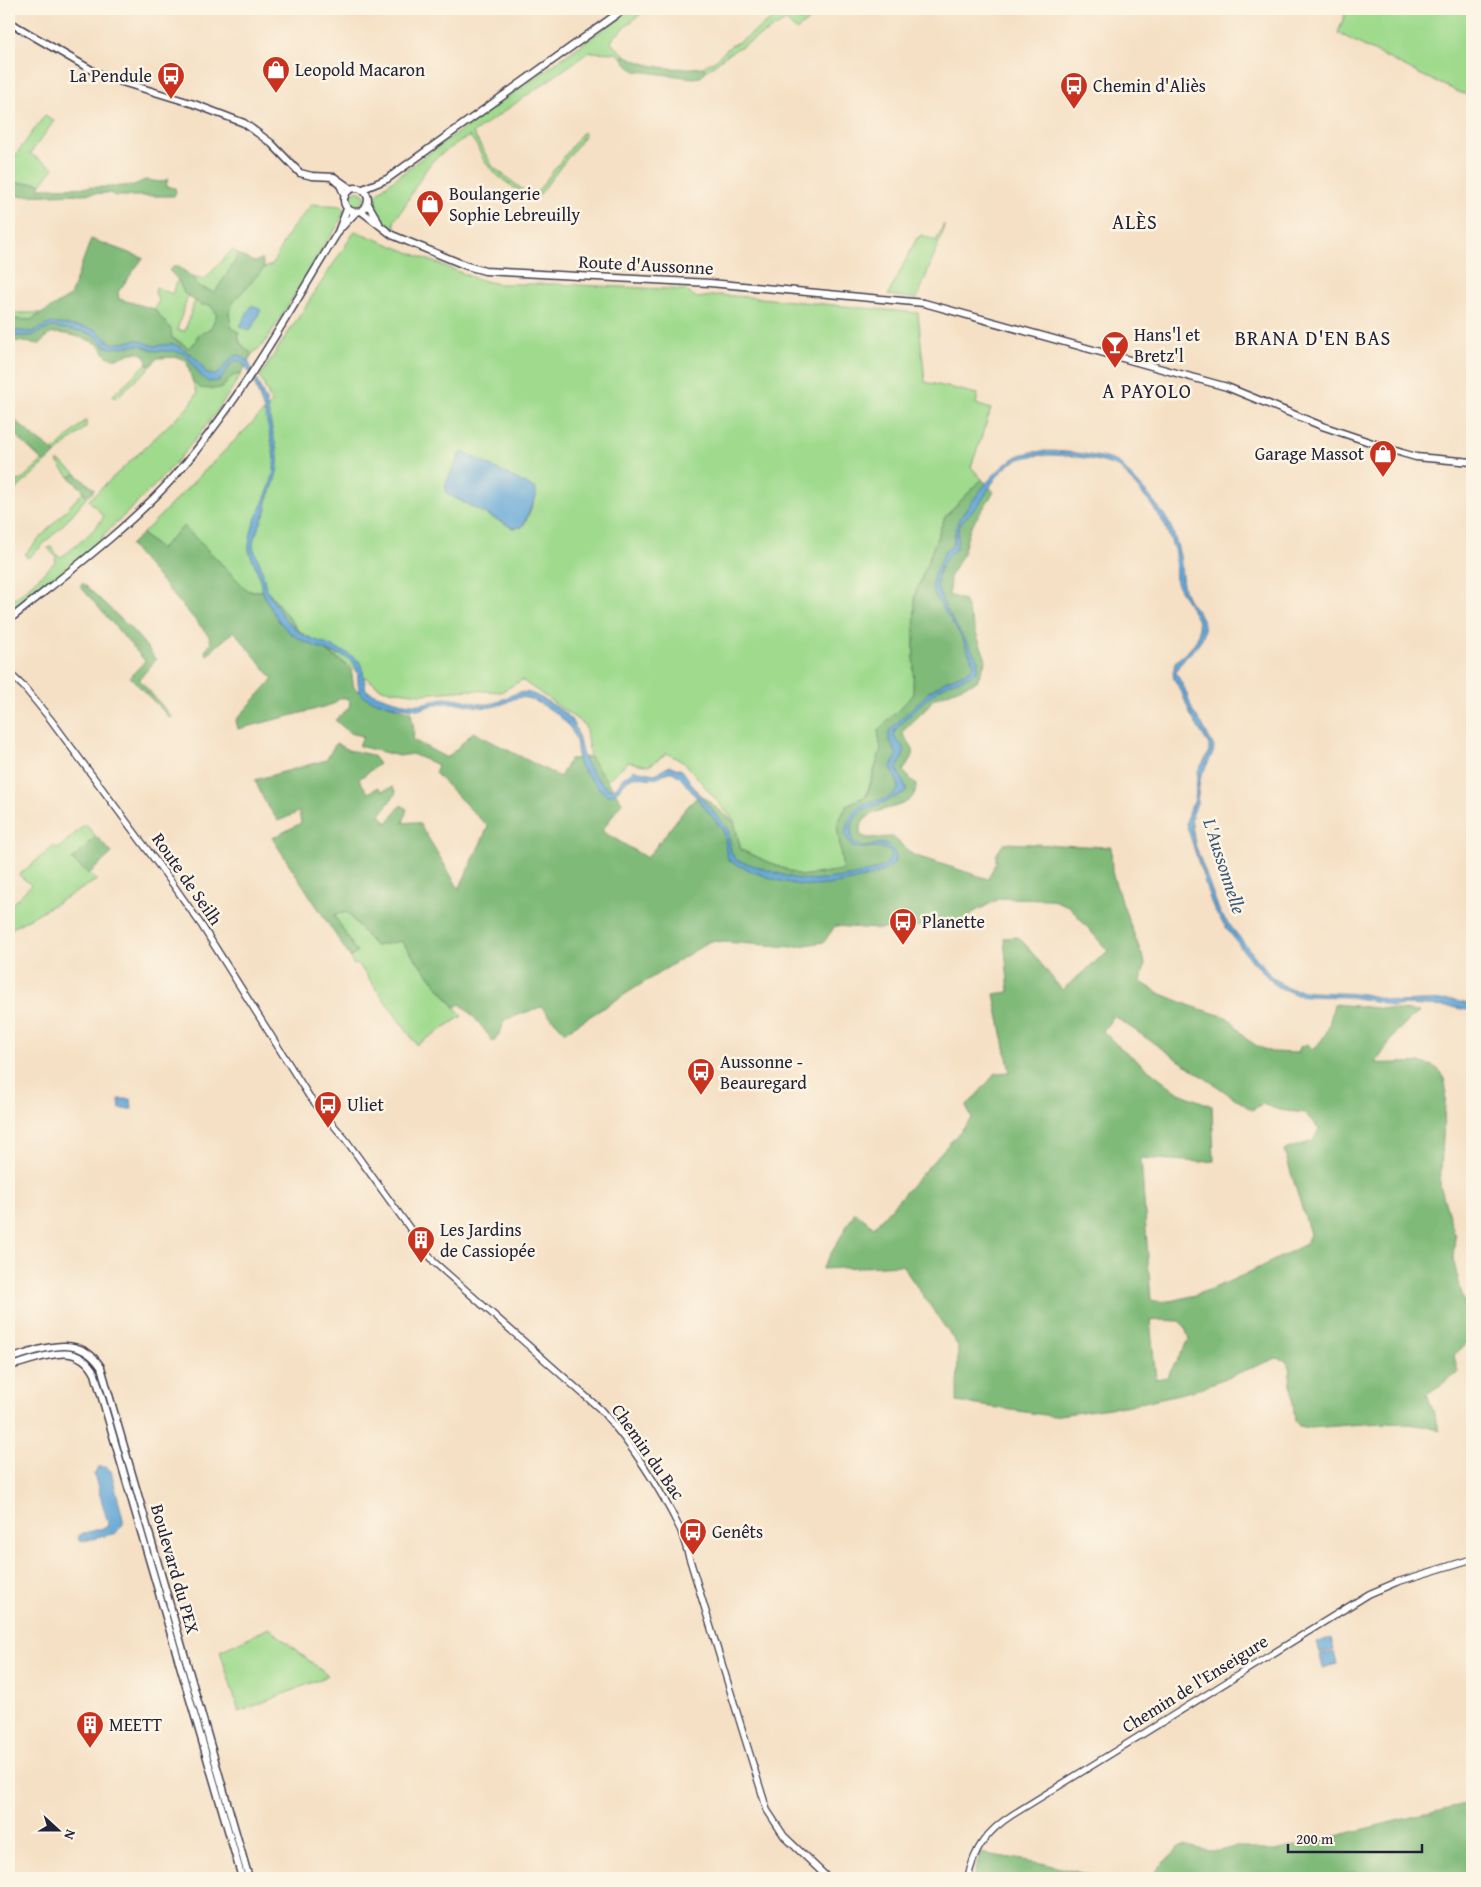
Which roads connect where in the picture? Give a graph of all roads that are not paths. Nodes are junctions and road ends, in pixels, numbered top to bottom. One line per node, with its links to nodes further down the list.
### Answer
1 (624, 9): 4 (main road)
2 (9, 22): 3 (main road)
3 (327, 176): 5 (main road); 7 (main road)
4 (387, 179): 6 (main road); 8 (main road)
5 (351, 189): 6 (main road); 7 (main road)
6 (363, 190): 8 (main road)
7 (344, 196): 9 (main road)
8 (368, 201): 10 (main road); 11 (main road, Route d'Aussonne)
9 (347, 209): 10 (main road); 12 (main road)
10 (358, 212): 11 (main road, Route d'Aussonne); 12 (main road)
11 (382, 228): 13 (main road, Route d'Aussonne)
12 (338, 232): 14 (main road)
13 (1472, 462)
14 (9, 620)
15 (9, 673): 16 (street, Route de Seilh)
16 (324, 1115): 22 (street, Chemin du Bac)
17 (9, 1359): 21 (main road, Boulevard du PEX)
18 (9, 1368): 20 (main road, Boulevard du PEX)
19 (1472, 1559): 23 (street, Chemin de l'Enseigure)
20 (242, 1878)
21 (249, 1878)
22 (828, 1878)
23 (968, 1878)

